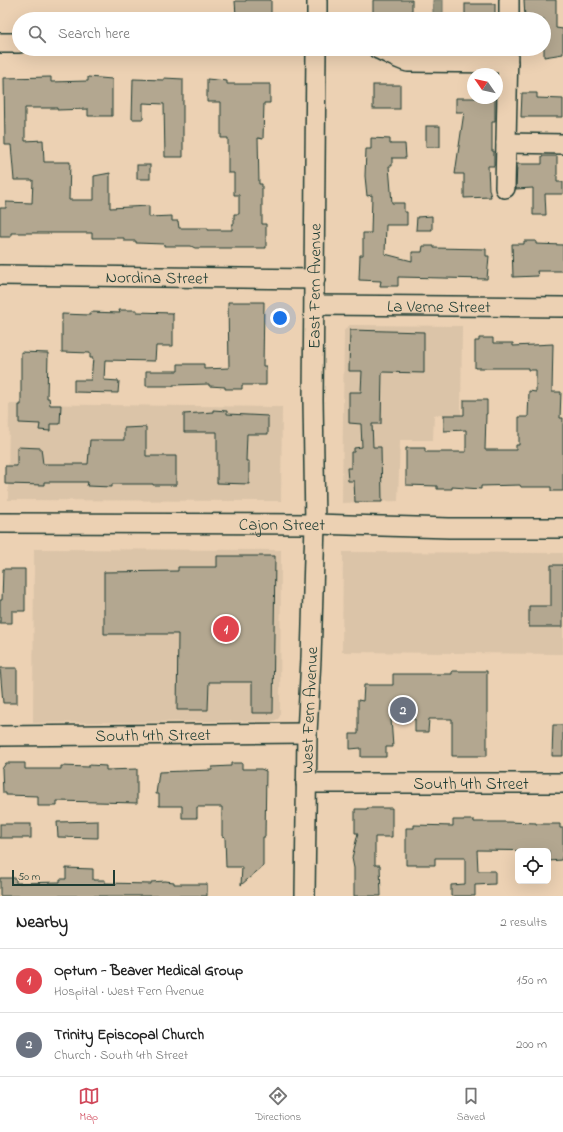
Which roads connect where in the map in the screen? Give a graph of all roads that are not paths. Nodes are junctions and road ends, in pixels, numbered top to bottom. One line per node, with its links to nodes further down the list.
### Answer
1 (317, 0): 3 (street)
2 (509, 0): 4 (street)
3 (317, 12)
4 (509, 12)
5 (0, 42): 6 (street)
6 (12, 43)
7 (316, 56): 14 (street, East Fern Avenue)
8 (393, 56): 9 (street)
9 (508, 56): 10 (street)
10 (506, 143): 11 (street); 12 (street)
11 (563, 144)
12 (505, 188)
13 (0, 275): 14 (street, Nordina Street)
14 (315, 279): 15 (street, East Fern Avenue)
15 (315, 305): 16 (street, La Verne Street); 18 (street, East Fern Avenue)
16 (563, 307)
17 (0, 523): 18 (street, Cajon Street)
18 (315, 524): 19 (street, Cajon Street); 20 (street, West Fern Avenue)
19 (563, 528)
20 (307, 733): 21 (street, South 4th Street); 22 (street, West Fern Avenue)
21 (0, 736)
22 (306, 782): 23 (street, South 4th Street); 24 (street, West Fern Avenue)
23 (563, 783)
24 (305, 896)

